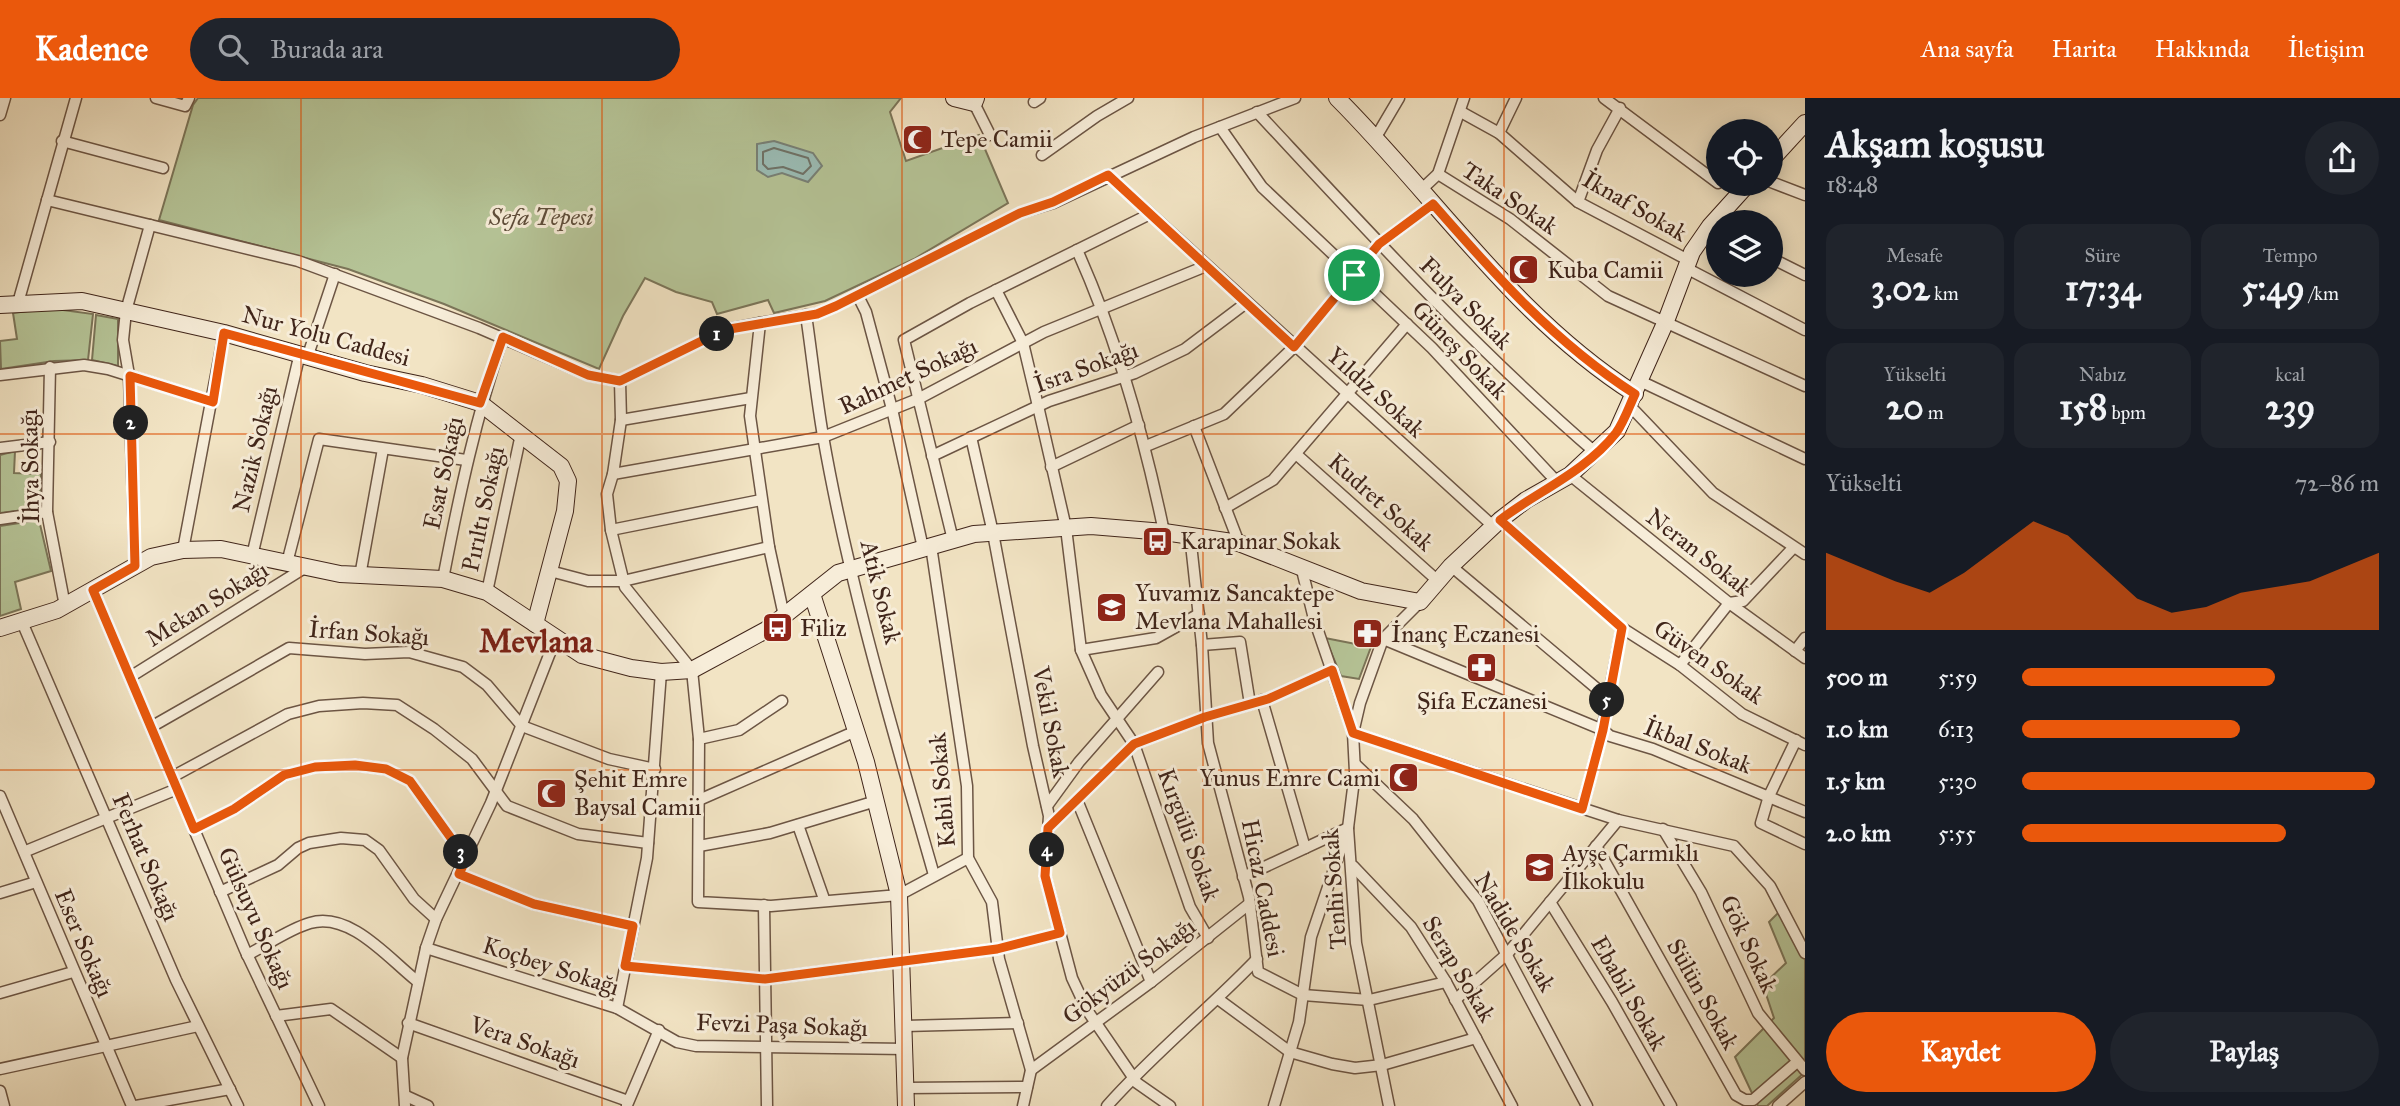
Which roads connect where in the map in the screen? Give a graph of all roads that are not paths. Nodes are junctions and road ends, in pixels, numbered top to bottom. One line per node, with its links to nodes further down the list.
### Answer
1 (5, 98): 17 (street)
2 (76, 98): 23 (street)
3 (156, 98): 4 (street)
4 (189, 98)
5 (954, 98): 12 (main road)
6 (1128, 98): 25 (street)
7 (1294, 98): 15 (street)
8 (1399, 98): 22 (street)
9 (1464, 98): 16 (street)
10 (1516, 98): 20 (street)
11 (1604, 98): 14 (street)
12 (975, 100): 21 (street)
13 (1342, 100): 22 (main road)
14 (1620, 108): 27 (street); 35 (street)
15 (1257, 112): 19 (street); 41 (street, Fulya Sokak)
16 (1461, 112): 20 (street, İknaf Sokak); 28 (street)
17 (0, 115)
18 (1805, 123): 24 (main road)
19 (1220, 127): 29 (street); 47 (street, Güneş Sokak)
20 (1499, 133): 35 (street, İknaf Sokak)
21 (990, 135)
22 (1377, 137): 31 (main road)
23 (62, 141): 26 (street); 34 (street)
24 (1783, 147)
25 (1042, 155)
26 (163, 168)
27 (1706, 173)
28 (1438, 174): 31 (street); 57 (street, Taka Sokak)
29 (1108, 175): 38 (street, Yıldız Sokak); 50 (street)
30 (1783, 187): 32 (street)
31 (1422, 189): 36 (main road)
32 (1805, 195)
33 (1737, 196): 37 (main road)
34 (47, 200): 39 (street); 51 (street)
35 (1578, 202): 44 (street, İknaf Sokak)
36 (1433, 204): 41 (street); 72 (main road)
37 (1727, 210)
38 (1150, 214): 42 (street); 45 (street, Yıldız Sokak)
39 (150, 225): 46 (street); 55 (street)
40 (1706, 239): 44 (main road)
41 (1379, 244): 47 (street); 91 (street, Fulya Sokak)
42 (1077, 250): 49 (street); 54 (street)
43 (1783, 263): 48 (street)
44 (1687, 264): 57 (main road); 60 (street, İknaf Sokak)
45 (1206, 265): 52 (street, Yıldız Sokak); 54 (street, Rahmet Sokağı)
46 (335, 274): 62 (street); 65 (street, Nazik Sokağı)
47 (1354, 275): 59 (street, Güneş Sokak); 64 (street)
48 (1805, 275)
49 (996, 290): 63 (street, Kırgülü Sokak); 75 (street)
50 (858, 296): 56 (street); 79 (street, Kabil Sokak)
51 (18, 303): 53 (main road, Nur Yolu Caddesi); 55 (main road, Nur Yolu Caddesi)
52 (1246, 303): 64 (street, Yıldız Sokak); 69 (street, İsra Sokağı)
53 (0, 304)
54 (1103, 308): 63 (street, Rahmet Sokağı); 69 (street)
55 (126, 311): 61 (main road, Nur Yolu Caddesi); 68 (street)
56 (806, 315): 58 (street); 85 (street, Atik Sokak)
57 (1666, 321): 71 (street, Taka Sokak); 72 (main road)
58 (760, 323): 70 (street); 74 (street)
59 (1407, 324): 73 (street); 98 (street, Güneş Sokak)
60 (1805, 330)
61 (224, 333): 65 (main road, Nur Yolu Caddesi); 76 (street)
62 (503, 337): 70 (street); 77 (street, Esat Sokağı)
63 (1023, 343): 75 (street, Rahmet Sokağı); 78 (street, Kırgülü Sokak)
64 (1294, 347): 73 (street, Yıldız Sokak); 82 (street)
65 (304, 354): 77 (main road, Nur Yolu Caddesi); 116 (street, Nazik Sokağı)
66 (50, 367): 67 (street); 68 (street); 86 (street, İhya Sokağı)
67 (0, 375)
68 (130, 376): 76 (street); 118 (street)
69 (1124, 377): 78 (street, İsra Sokağı); 81 (street)
70 (620, 381): 80 (street)
71 (1805, 386)
72 (1635, 394): 91 (main road); 94 (street); 113 (street)
73 (1348, 395): 92 (street); 103 (street, Yıldız Sokak)
74 (751, 398): 80 (street); 89 (street)
75 (918, 399): 79 (street, Rahmet Sokağı); 93 (street)
76 (213, 402): 114 (street)
77 (480, 403): 83 (main road, Nur Yolu Caddesi); 95 (street, Esat Sokağı)
78 (1038, 406): 84 (street, İsra Sokağı); 96 (street, Kırgülü Sokak)
79 (892, 409): 85 (street, Rahmet Sokağı); 112 (street, Kabil Sokak)
80 (621, 419): 97 (street)
81 (1139, 425): 87 (street); 96 (street)
82 (1194, 426): 87 (street); 100 (street)
83 (521, 434): 123 (main road, Nur Yolu Caddesi); 129 (street, Pırıltı Sokağı)
84 (971, 437): 93 (street, İsra Sokağı); 107 (street, Vekil Sokak)
85 (824, 438): 89 (street, Rahmet Sokağı); 121 (street, Atik Sokak)
86 (50, 442): 88 (street); 101 (street, İhya Sokağı)
87 (1146, 446): 106 (street)
88 (0, 448)
89 (753, 448): 97 (street, Rahmet Sokağı); 99 (street)
90 (383, 449): 95 (street); 117 (street); 124 (street)
91 (1596, 453): 98 (main road)
92 (1296, 454): 100 (street); 127 (street, Kudret Sokak)
93 (932, 456): 109 (street)
94 (1805, 459)
95 (466, 460): 125 (street, Esat Sokağı)
96 (1051, 467): 104 (street, Kırgülü Sokak)
97 (613, 474): 105 (street)
98 (1563, 478): 103 (main road); 132 (street, Neran Sokak)
99 (761, 500): 105 (street); 111 (street)
100 (1225, 508): 110 (street)
101 (47, 512): 102 (street); 133 (street, İhya Sokağı)
102 (0, 519)
103 (1497, 523): 119 (main road); 139 (street, Güven Sokak)
104 (1066, 528): 106 (main road); 107 (main road); 144 (street, Kırgülü Sokak)
105 (611, 530): 126 (street)
106 (1164, 532): 108 (main road)
107 (993, 533): 109 (main road); 177 (street, Vekil Sokak)
108 (1190, 535): 110 (main road); 134 (street, Hicaz Caddesi)
109 (953, 540): 112 (main road)
110 (1239, 543): 122 (main road)
111 (769, 547): 126 (street); 135 (street)
112 (927, 547): 121 (main road); 194 (street, Kabil Sokak)
113 (1793, 548): 115 (street); 132 (street)
114 (183, 550): 116 (main road); 118 (main road)
115 (1805, 554)
116 (252, 556): 117 (main road)
117 (287, 563): 120 (main road)
118 (135, 566): 128 (main road)
119 (1451, 566): 127 (main road); 153 (street)
120 (306, 567): 124 (main road); 152 (street, Mekan Sokağı)
121 (852, 569): 130 (main road); 198 (street, Atik Sokak)
122 (1302, 570): 131 (main road); 149 (street)
123 (550, 571): 126 (street); 137 (main road)
124 (360, 576): 125 (main road)
125 (443, 579): 129 (main road)
126 (623, 581): 148 (street)
127 (1438, 581): 131 (main road)
128 (93, 590): 133 (main road); 152 (street, Gülsuyu Sokağı)
129 (487, 592): 137 (main road)
130 (812, 594): 135 (main road); 162 (main road)
131 (1420, 602): 141 (street, Tenhi Sokak)
132 (1729, 603): 145 (street, Neran Sokak); 147 (street)
133 (65, 606): 136 (main road)
134 (1199, 614): 143 (street, Hicaz Caddesi); 144 (street)
135 (784, 616): 148 (main road)
136 (22, 622): 138 (main road); 181 (street, Ferhat Sokağı)
137 (535, 624): 142 (main road)
138 (0, 628)
139 (1622, 628): 147 (street, Güven Sokak); 153 (street)
140 (1805, 638): 145 (street)
141 (1382, 639): 161 (street, İkbal Sokak); 163 (street, Tenhi Sokak)
142 (555, 640): 150 (main road); 159 (street)
143 (1202, 645): 156 (street); 157 (street, Hicaz Caddesi)
144 (1081, 650): 158 (street, Kırgülü Sokak)
145 (1796, 651): 146 (street, Neran Sokak)
146 (1805, 658)
147 (1680, 665): 165 (street, Güven Sokak)
148 (692, 670): 150 (main road); 164 (street)
149 (1332, 670): 154 (street); 163 (street)
150 (661, 672): 168 (street)
151 (1158, 672): 158 (street)
152 (130, 677): 160 (street, Gülsuyu Sokağı)
153 (1608, 698): 161 (street)
154 (1262, 700): 156 (street); 192 (street)
155 (782, 701): 164 (street)
156 (1250, 704): 157 (street)
157 (1205, 717): 166 (street); 199 (street, Hicaz Caddesi)
158 (1116, 718): 166 (street, Kırgülü Sokak); 177 (street)
159 (522, 726): 160 (street, İrfan Sokağı); 168 (street, İrfan Sokağı); 171 (street)
160 (151, 727): 169 (street, Gülsuyu Sokağı)
161 (1603, 730): 173 (street, İkbal Sokak); 178 (street)
162 (856, 731): 174 (street); 176 (main road)
163 (1353, 733): 167 (street, Tenhi Sokak); 178 (street)
164 (699, 739): 174 (street)
165 (1801, 742): 173 (street)
166 (1134, 744): 175 (street); 211 (street, Kırgülü Sokak)
167 (1356, 765): 185 (street, Tenhi Sokak); 214 (street, Nadide Sokak)
168 (655, 769): 188 (street)
169 (172, 777): 170 (street, Gülsuyu Sokağı); 171 (street)
170 (177, 789): 181 (street); 186 (street, Gülsuyu Sokağı)
171 (497, 790): 188 (street); 195 (street)
172 (0, 796): 179 (street, Eser Sokağı)
173 (1769, 796): 180 (street, İkbal Sokak); 189 (street)
174 (699, 800): 190 (street)
175 (1077, 800): 184 (street); 223 (street)
176 (876, 801): 183 (street); 203 (main road)
177 (1047, 806): 184 (street, Vekil Sokak)
178 (1582, 809): 182 (street)
179 (3, 812): 193 (street, Eser Sokağı)
180 (1805, 812)
181 (107, 820): 193 (street); 235 (street, Ferhat Sokağı)
182 (1618, 820): 187 (street); 191 (street)
183 (797, 825): 190 (street); 204 (street)
184 (1048, 828): 210 (street, Vekil Sokak)
185 (1348, 828): 192 (street); 196 (street, Tenhi Sokak); 226 (street)
186 (194, 829): 195 (street); 201 (street, Gülsuyu Sokağı)
187 (1663, 829): 215 (street); 245 (street, Gök Sokak)
188 (648, 843): 209 (street)
189 (1805, 844)
190 (699, 846): 207 (street)
191 (1596, 846): 205 (street); 245 (street, Sülün Sokak)
192 (1305, 848): 199 (street)
193 (26, 851): 200 (street, Eser Sokağı)
194 (968, 858): 198 (street); 213 (street, Kabil Sokak)
195 (466, 859): 197 (street)
196 (1353, 866): 224 (street, Serap Sokak); 228 (street, Tenhi Sokak)
197 (459, 874): 208 (street); 209 (street)
198 (934, 875): 203 (street)
199 (1243, 877): 206 (street, Hicaz Caddesi)
200 (36, 882): 202 (street); 220 (street, Eser Sokağı)
201 (220, 892): 208 (street); 216 (street, Gülsuyu Sokağı)
202 (0, 893)
203 (899, 895): 204 (street); 218 (main road)
204 (824, 899): 207 (street)
205 (1550, 902): 214 (street); 270 (street, Ebabil Sokak)
206 (1249, 904): 211 (street, Gökyüzü Sokağı); 217 (street, Hicaz Caddesi)
207 (764, 905): 221 (street)
208 (436, 919): 212 (street)
209 (633, 926): 219 (street)
210 (1060, 933): 213 (street); 234 (street, Vekil Sokak)
211 (1208, 938): 223 (street, Gökyüzü Sokağı)
212 (426, 948): 222 (street); 230 (street, Koçbey Sokağı)
213 (997, 949): 218 (street); 233 (street, Kabil Sokak)
214 (1508, 953): 229 (street); 269 (street, Nadide Sokak)
215 (1805, 953)
216 (247, 955): 222 (street); 231 (street, Gülsuyu Sokağı)
217 (1257, 959): 226 (street, Hicaz Caddesi); 227 (street)
218 (902, 962): 221 (street); 236 (main road)
219 (625, 966): 221 (street); 230 (street)
220 (74, 972): 225 (street); 239 (street, Eser Sokağı)
221 (765, 979): 240 (street)
222 (417, 981): 232 (street)
223 (1151, 982): 234 (street, Gökyüzü Sokağı)
224 (1446, 982): 228 (street, Hicaz Caddesi); 229 (street, Serap Sokak)
225 (0, 993)
226 (1303, 995): 228 (street, Hicaz Caddesi); 242 (street)
227 (1218, 999): 242 (street); 248 (street)
228 (1368, 1000): 244 (street, Tenhi Sokak)
229 (1455, 1000): 238 (street, Serap Sokak)
230 (617, 1008): 237 (street, Koçbey Sokağı)
231 (276, 1016): 243 (street); 259 (street, Gülsuyu Sokağı)
232 (408, 1023): 243 (street); 255 (street, Vera Sokağı)
233 (1018, 1023): 236 (street); 247 (street, Kabil Sokak)
234 (1096, 1023): 247 (street, Gökyüzü Sokağı); 248 (street, Vekil Sokak)
235 (198, 1026): 239 (street); 252 (street, Ferhat Sokağı)
236 (905, 1026): 241 (main road)
237 (659, 1030): 240 (street, Fevzi Paşa Sokağı); 255 (street)
238 (1476, 1038): 244 (street); 268 (street, Serap Sokak)
239 (105, 1045): 246 (street); 257 (street, Eser Sokağı)
240 (766, 1048): 241 (street, Fevzi Paşa Sokağı); 261 (street)
241 (906, 1049): 251 (main road)
242 (1290, 1052): 244 (street); 266 (street)
243 (402, 1058): 254 (street)
244 (1382, 1065): 267 (street, Tenhi Sokak)
245 (1801, 1066)
246 (0, 1069)
247 (1031, 1070): 250 (street, Kabil Sokak)
248 (1133, 1077): 264 (street); 265 (street, Vekil Sokak)
249 (1805, 1082): 271 (street)
250 (1027, 1087): 251 (street); 263 (street, Kabil Sokak)
251 (906, 1088): 262 (main road)
252 (230, 1089): 257 (street); 258 (street, Ferhat Sokağı)
253 (0, 1091): 256 (street)
254 (405, 1101): 260 (street)
255 (627, 1103)
256 (4, 1106)
257 (134, 1106)
258 (238, 1106)
259 (319, 1106)
260 (428, 1106)
261 (767, 1106)
262 (906, 1106)
263 (1023, 1106)
264 (1107, 1106)
265 (1170, 1106)
266 (1274, 1106)
267 (1389, 1106)
268 (1512, 1106)
269 (1587, 1106)
270 (1671, 1106)
271 (1778, 1106)

